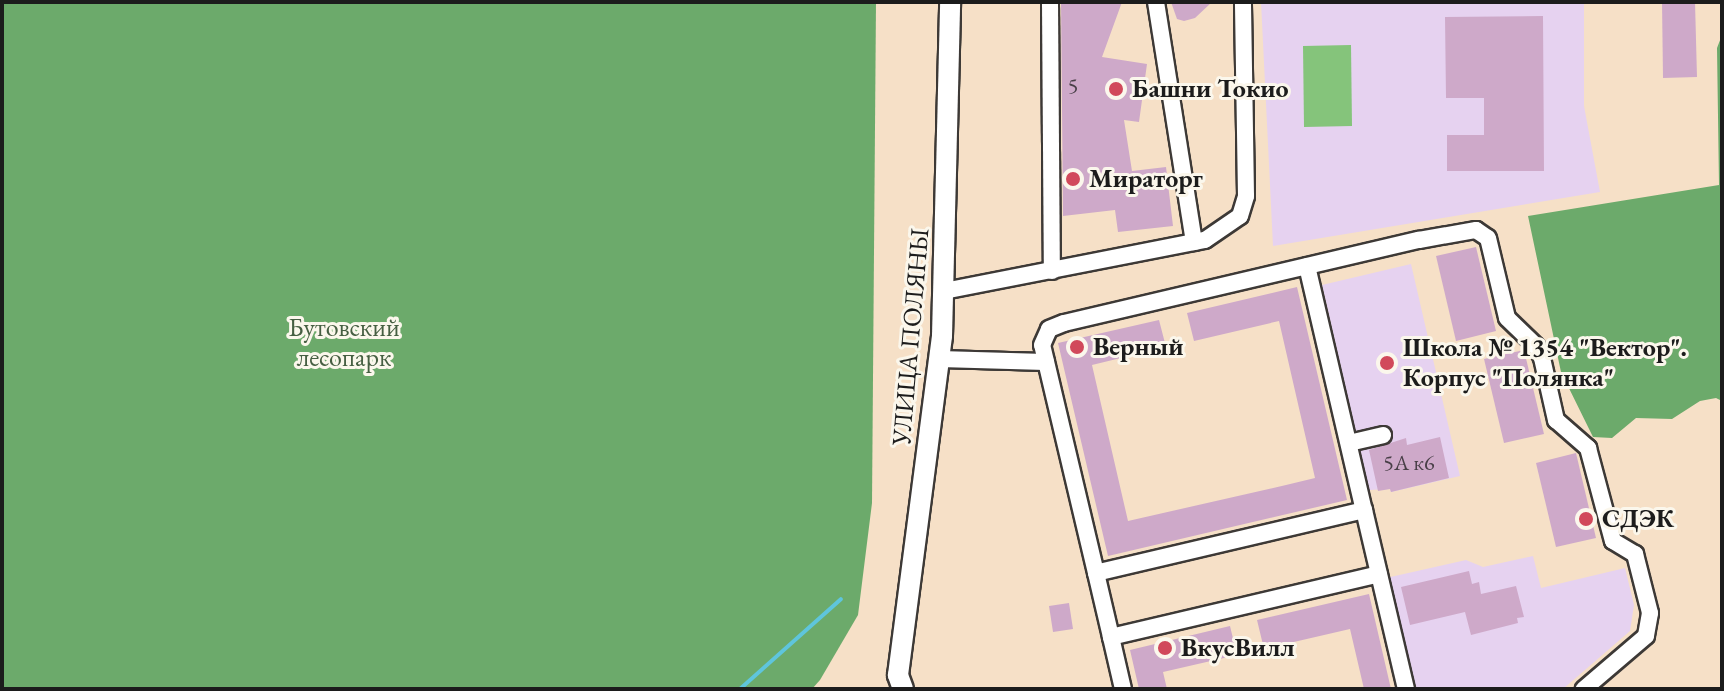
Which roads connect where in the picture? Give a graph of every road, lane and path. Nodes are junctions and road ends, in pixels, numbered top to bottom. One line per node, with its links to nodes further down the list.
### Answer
1 (950, 2): 8 (main road, УЛИЦА ПОЛЯНЫ)
2 (1050, 2): 7 (street)
3 (1156, 2): 5 (street)
4 (1243, 2): 5 (street)
5 (1194, 242): 7 (street)
6 (1307, 266): 10 (street); 12 (street); 20 (street)
7 (1052, 271): 8 (street)
8 (944, 291): 9 (main road, УЛИЦА ПОЛЯНЫ)
9 (939, 359): 10 (street); 17 (main road, УЛИЦА ПОЛЯНЫ)
10 (1046, 362): 14 (street)
11 (1383, 435): 12 (street)
12 (1349, 443): 13 (street)
13 (1364, 510): 14 (street); 15 (street)
14 (1096, 573): 16 (street)
15 (1379, 574): 16 (street); 19 (street)
16 (1111, 637): 18 (street)
17 (901, 682)
18 (1123, 689)
19 (1406, 689)
20 (1584, 689)

